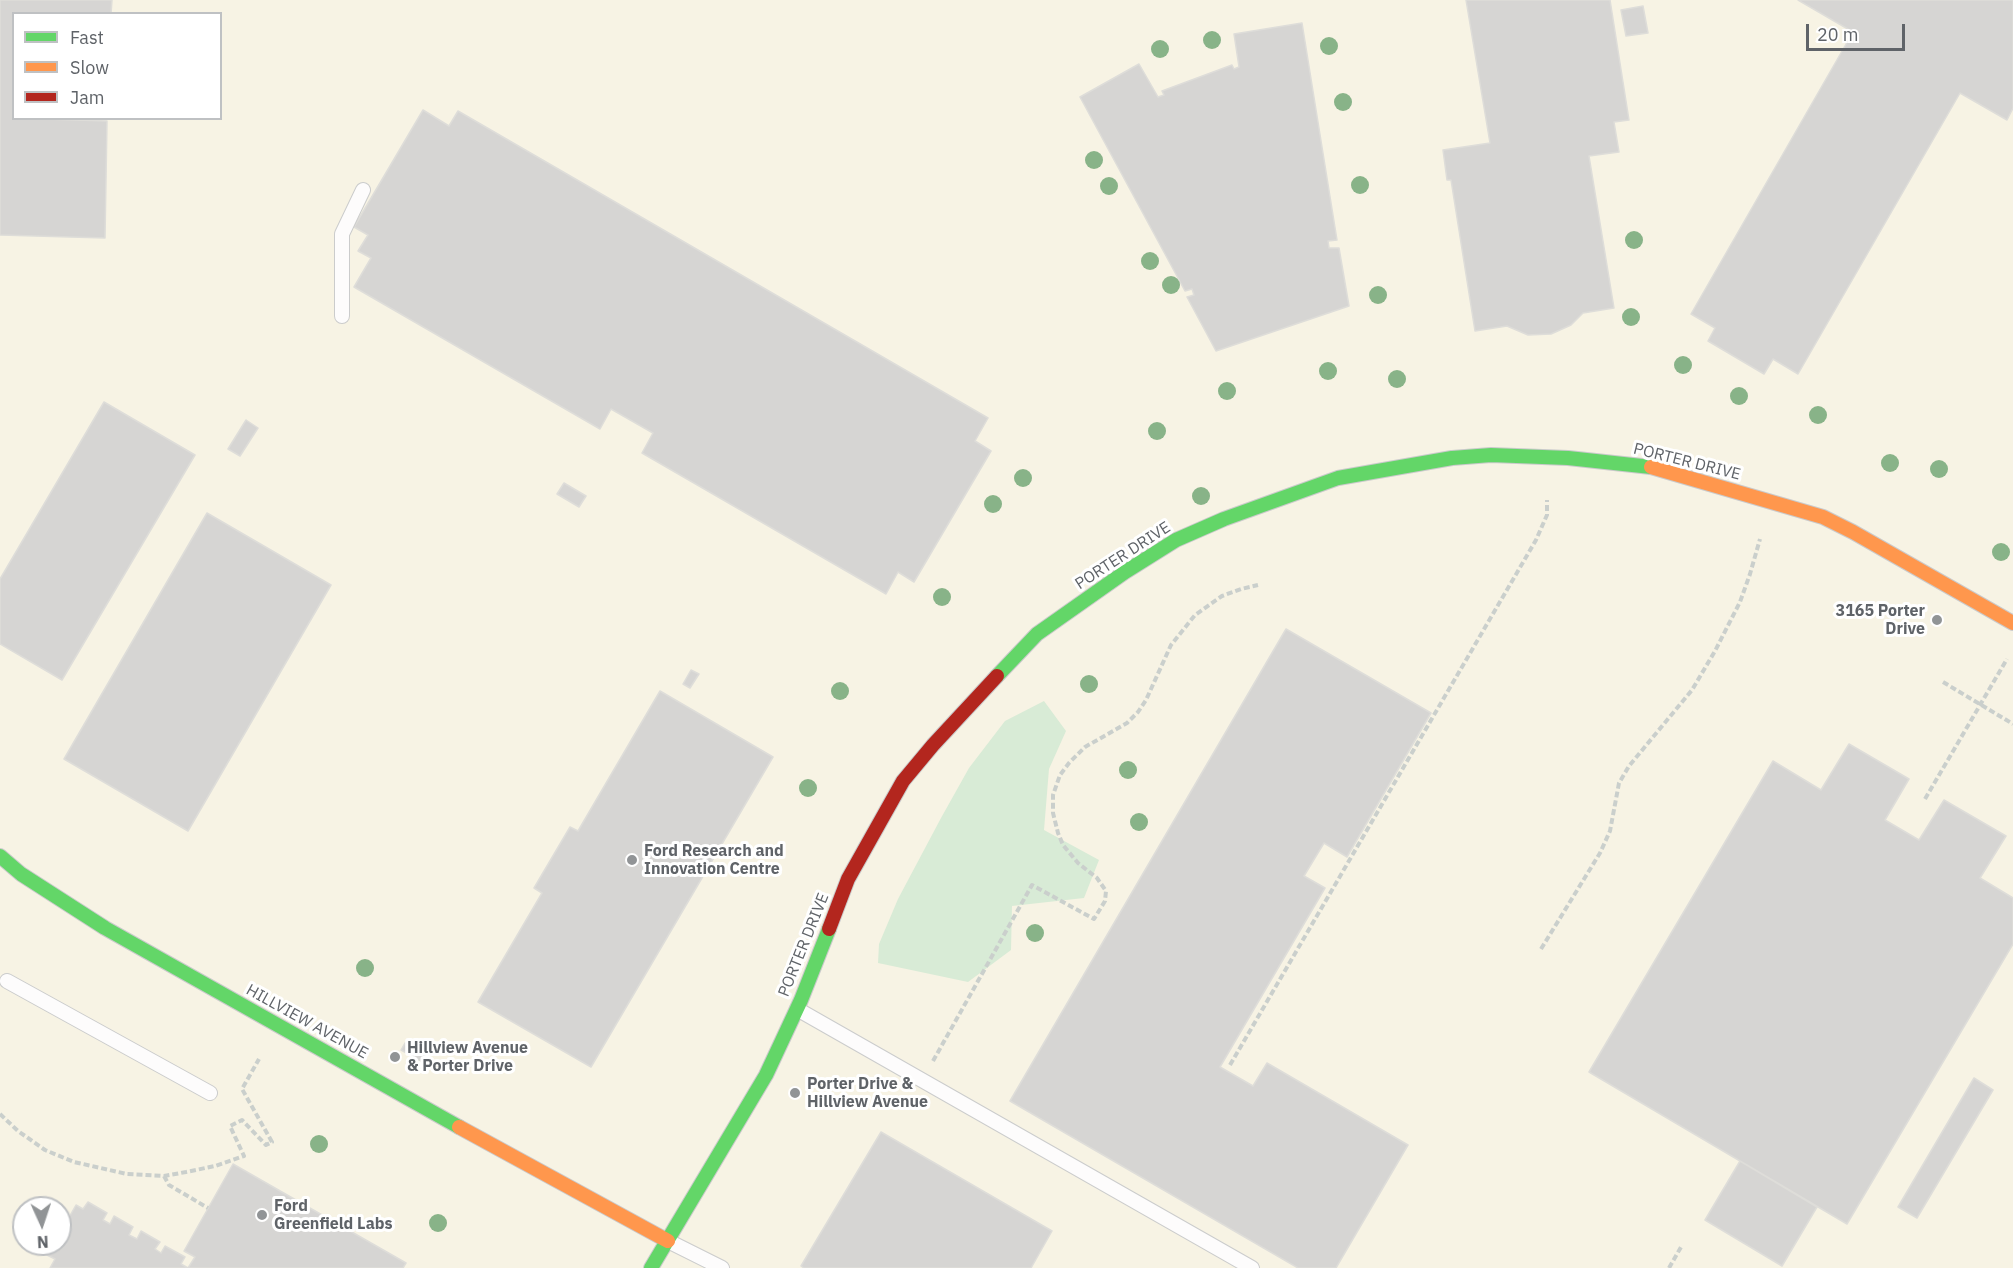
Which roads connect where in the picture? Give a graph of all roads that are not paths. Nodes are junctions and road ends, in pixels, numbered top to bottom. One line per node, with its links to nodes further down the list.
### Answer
1 (363, 190): 2 (lane)
2 (342, 316)
3 (2013, 623): 6 (street, PORTER DRIVE)
4 (0, 856): 8 (street, HILLVIEW AVENUE)
5 (7, 981): 7 (lane)
6 (797, 1009): 8 (street, PORTER DRIVE); 11 (lane)
7 (210, 1093)
8 (668, 1240): 9 (street, PORTER DRIVE); 10 (lane)
9 (651, 1268)
10 (722, 1268)
11 (1252, 1268)

